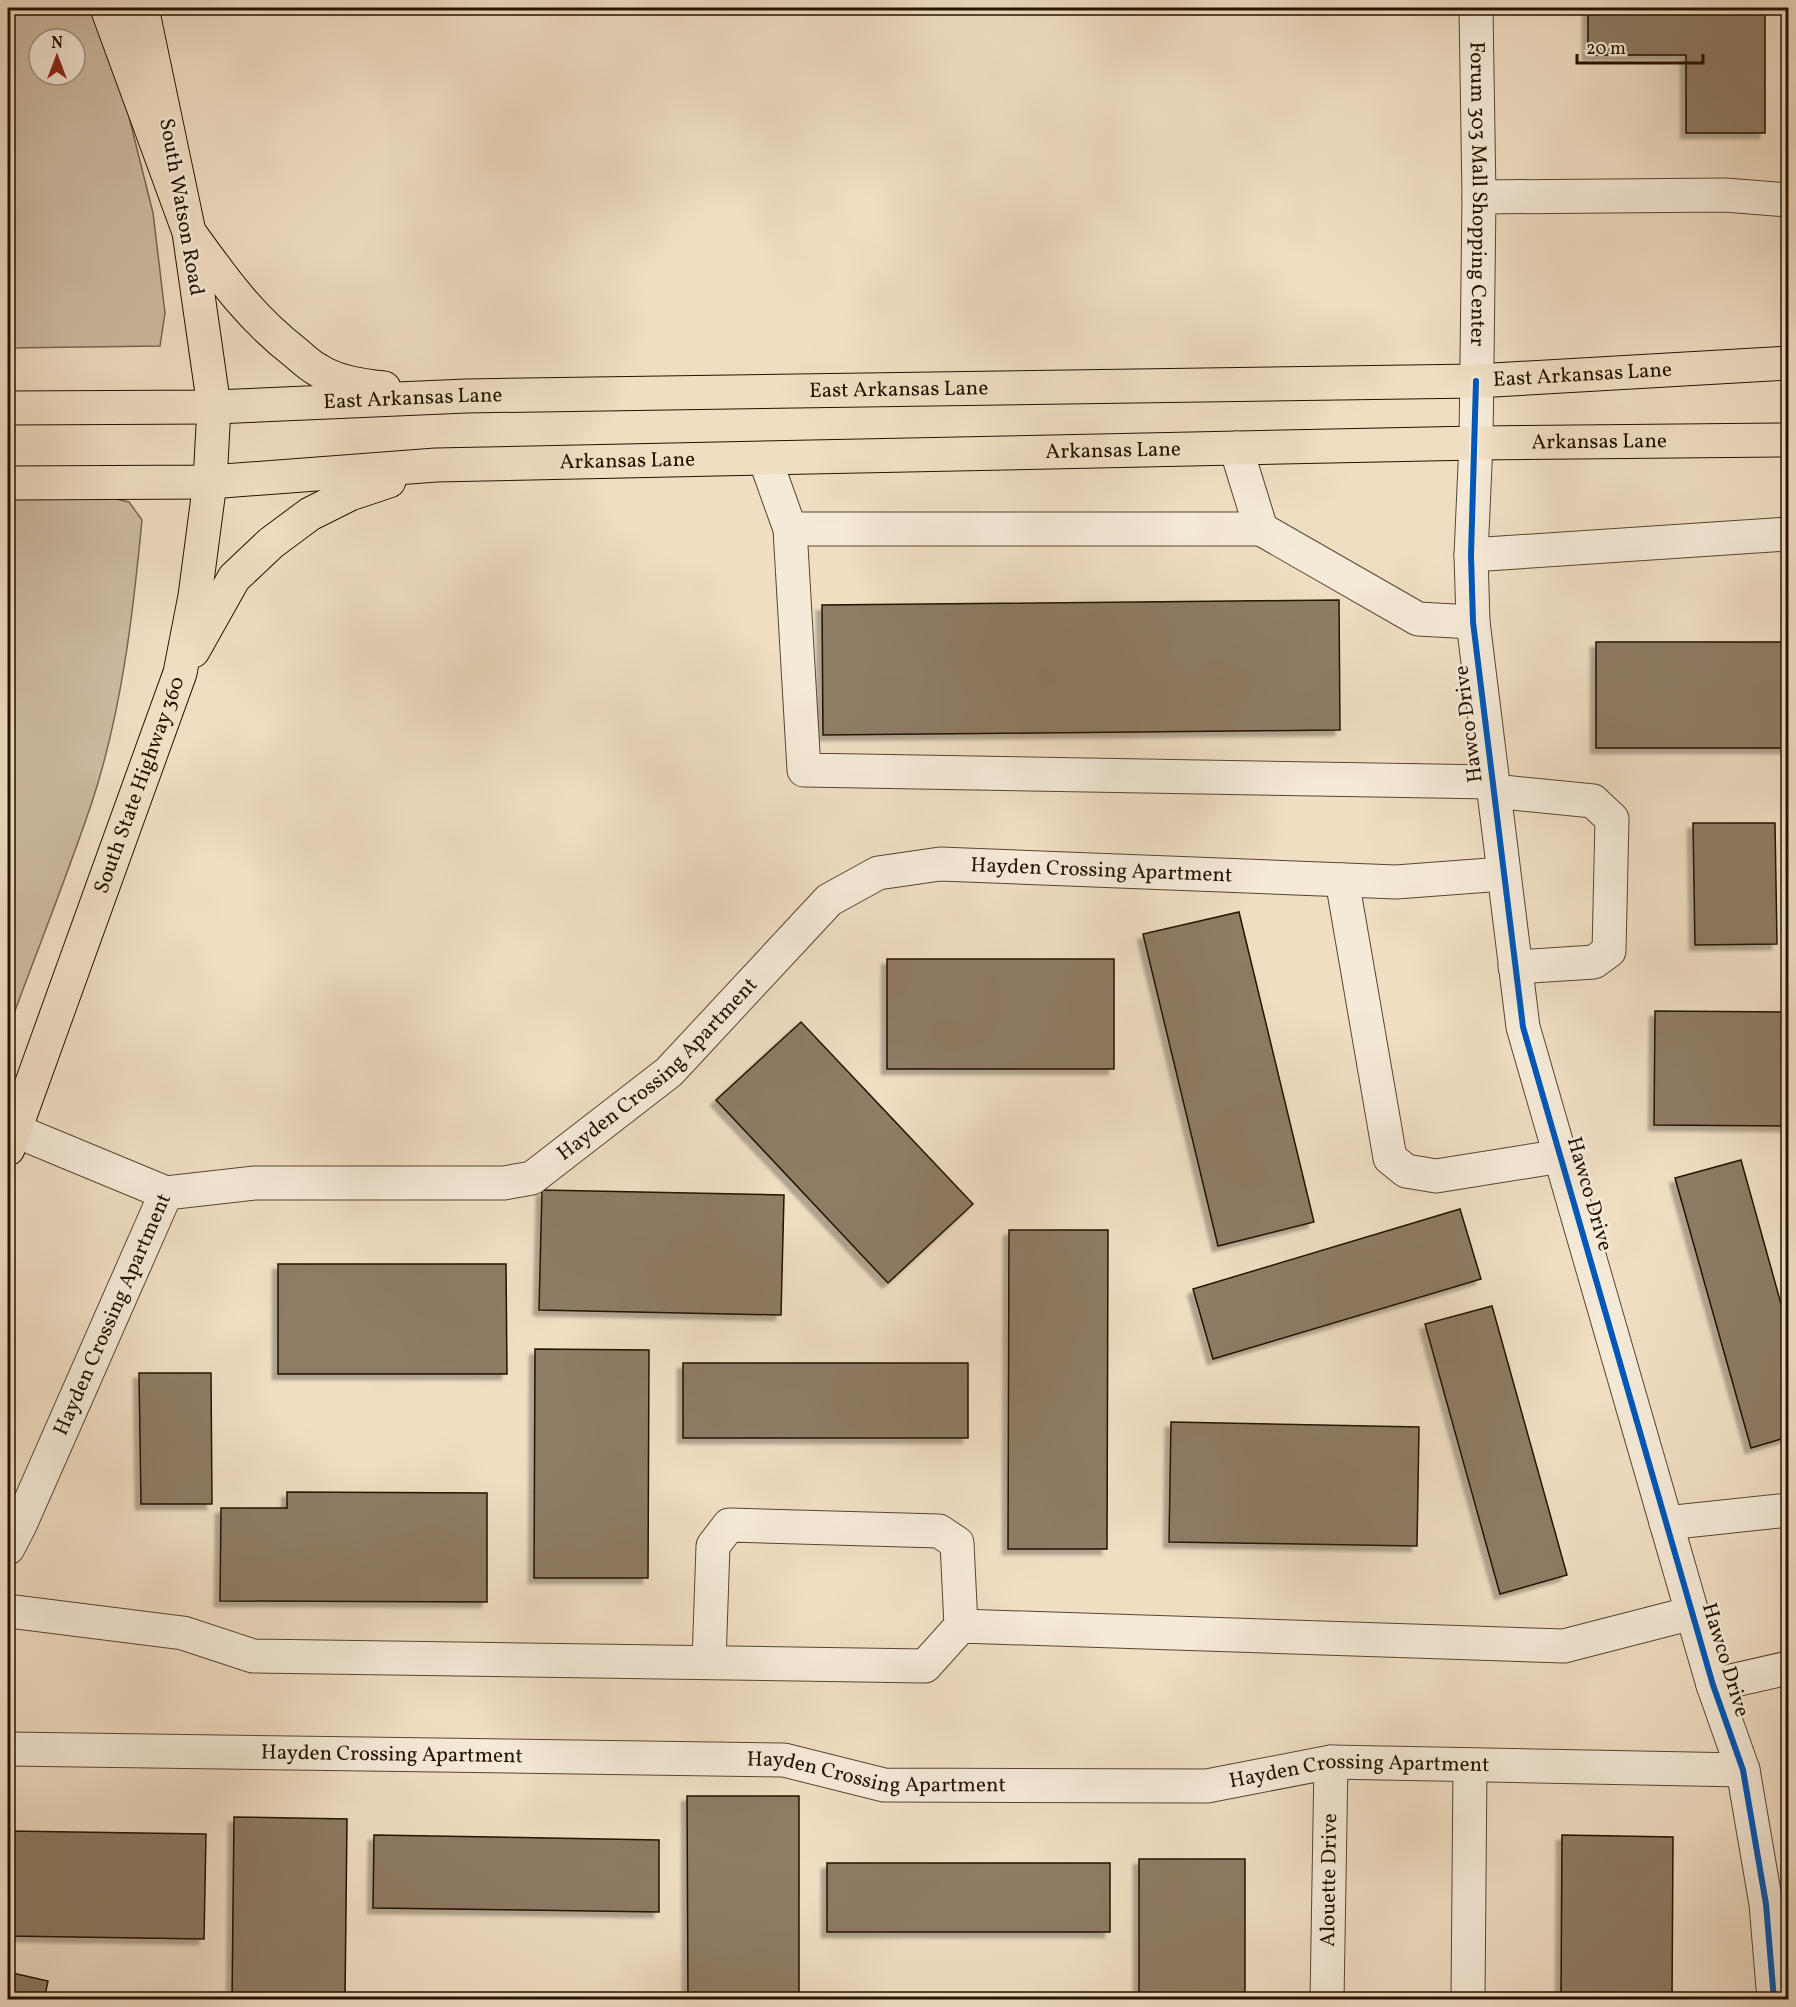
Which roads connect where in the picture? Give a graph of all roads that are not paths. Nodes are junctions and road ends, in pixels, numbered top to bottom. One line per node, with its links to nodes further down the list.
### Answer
1 (107, 8): 6 (main road)
2 (142, 8): 6 (main road, South Watson Road)
3 (1476, 8): 4 (street, Forum 303 Mall Shopping Center)
4 (1479, 197): 5 (street); 8 (street, Forum 303 Mall Shopping Center)
5 (1788, 200)
6 (189, 232): 9 (main road); 10 (main road, South Watson Road)
7 (1788, 363): 8 (main road, East Arkansas Lane)
8 (1476, 381): 9 (main road, East Arkansas Lane); 13 (street, Hawco Drive)
9 (466, 396): 10 (main road, East Arkansas Lane)
10 (214, 407): 11 (main road, East Arkansas Lane); 17 (main road, South State Highway 360)
11 (8, 408)
12 (1788, 440): 13 (main road, Arkansas Lane)
13 (1476, 443): 14 (main road, Arkansas Lane); 22 (street, Hawco Drive)
14 (1236, 448): 15 (main road, Arkansas Lane); 20 (street)
15 (765, 459): 16 (main road, Arkansas Lane); 19 (street)
16 (436, 465): 17 (main road); 24 (main road)
17 (210, 482): 18 (main road); 24 (main road, South State Highway 360)
18 (8, 483)
19 (790, 529): 20 (street); 25 (street)
20 (1261, 529): 23 (street)
21 (1788, 534): 22 (street)
22 (1471, 555): 23 (street, Hawco Drive)
23 (1473, 622): 25 (street, Hawco Drive)
24 (180, 673): 29 (main road, South State Highway 360)
25 (1493, 786): 26 (street, Hawco Drive); 28 (street)
26 (1503, 874): 27 (street, Hayden Crossing Apartment); 28 (street, Hawco Drive)
27 (1342, 880): 30 (street); 31 (street, Hayden Crossing Apartment)
28 (1515, 967): 30 (street, Hawco Drive)
29 (11, 1140): 31 (street)
30 (1561, 1156): 33 (street, Hawco Drive)
31 (166, 1193): 34 (street, Hayden Crossing Apartment)
32 (1788, 1510): 33 (street)
33 (1666, 1523): 36 (street, Hawco Drive)
34 (8, 1548)
35 (8, 1611): 38 (street)
36 (1692, 1613): 37 (street); 40 (street, Hawco Drive)
37 (961, 1626): 38 (street); 38 (street)
38 (709, 1662)
39 (1788, 1668): 40 (street)
40 (1713, 1685): 44 (street, Hawco Drive)
41 (8, 1749): 42 (street, Hayden Crossing Apartment)
42 (1331, 1762): 43 (street, Hayden Crossing Apartment); 45 (street, Alouette Drive)
43 (1470, 1765): 44 (street, Hayden Crossing Apartment); 46 (street)
44 (1743, 1770): 47 (street, Hawco Drive)
45 (1327, 2000)
46 (1468, 2000)
47 (1774, 2000)

